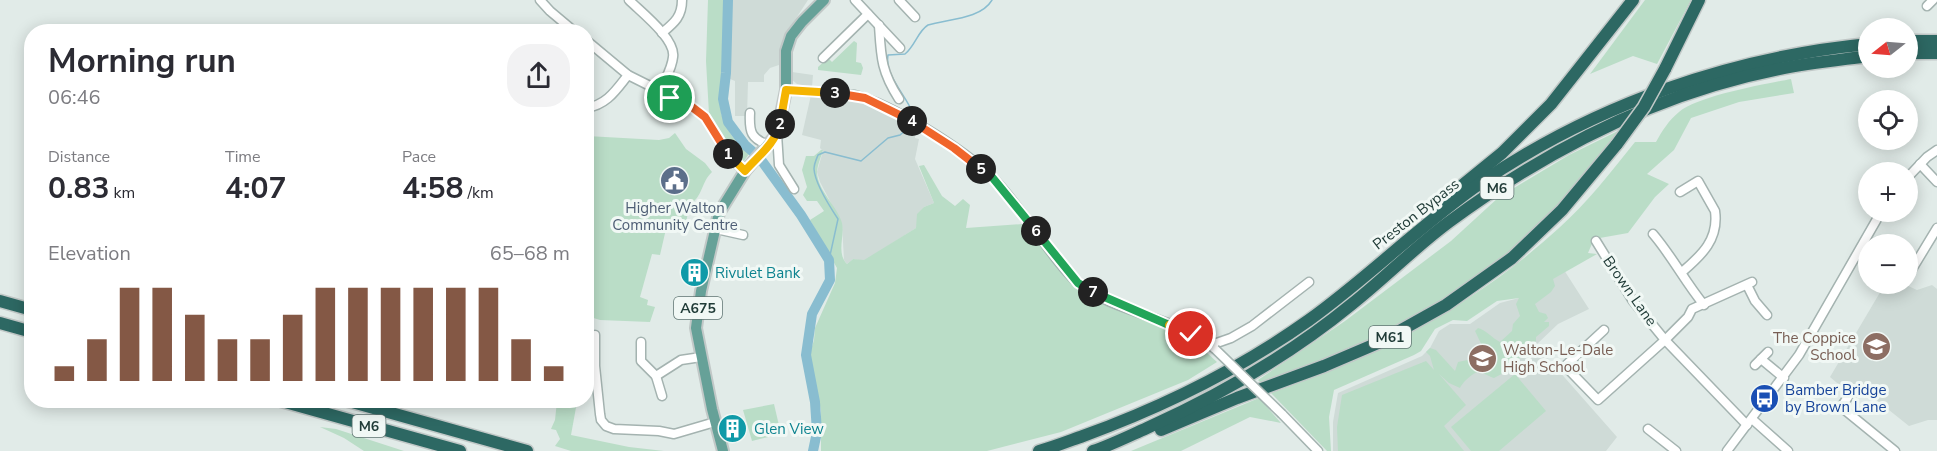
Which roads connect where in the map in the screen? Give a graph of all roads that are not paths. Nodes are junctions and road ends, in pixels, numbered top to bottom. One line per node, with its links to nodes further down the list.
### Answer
1 (540, 0): 11 (street)
2 (628, 0): 13 (street)
3 (681, 0): 13 (street)
4 (824, 0): 24 (main road, A675)
5 (855, 0): 9 (street)
6 (899, 0): 10 (street)
7 (1633, 0): 48 (highway)
8 (1699, 0): 74 (highway, M61, bridge)
9 (868, 14): 12 (street); 22 (street)
10 (915, 16)
11 (565, 24)
12 (879, 25): 18 (street); 26 (street)
13 (662, 33): 25 (street)
14 (1918, 41): 15 (highway)
15 (1937, 41)
16 (1858, 46): 48 (highway, Preston Bypass / M6)
17 (594, 47): 23 (street)
18 (900, 48)
19 (1918, 53): 20 (highway)
20 (1937, 53)
21 (1858, 57): 73 (highway, Preston Bypass / M6)
22 (823, 58)
23 (628, 75): 25 (street); 27 (street)
24 (786, 90): 29 (main road, A675); 57 (street)
25 (660, 92): 33 (street)
26 (899, 99)
27 (594, 107)
28 (750, 113): 30 (street)
29 (777, 134): 30 (main road, A675); 35 (street)
30 (768, 146): 33 (main road, A675)
31 (1937, 150): 32 (street)
32 (1920, 164): 34 (street)
33 (748, 167): 39 (main road, A675)
34 (1937, 182)
35 (794, 189)
36 (1680, 192): 44 (street)
37 (1875, 222): 61 (street)
38 (1937, 228): 43 (street)
39 (716, 229): 40 (street); 59 (main road, A675)
40 (743, 235)
41 (1658, 236): 44 (street)
42 (1596, 241): 55 (street, Brown Lane)
43 (1918, 259)
44 (1682, 272): 47 (street)
45 (1309, 282): 57 (street)
46 (0, 301): 49 (highway)
47 (1704, 304): 50 (street); 55 (street, Brown Lane)
48 (1326, 307): 72 (highway, Preston Bypass / M6)
49 (24, 308)
50 (1767, 315)
51 (0, 323): 52 (highway)
52 (24, 330)
53 (1604, 330): 55 (street)
54 (595, 335): 66 (street)
55 (1665, 340): 67 (street, Brown Lane)
56 (640, 342): 60 (street)
57 (1213, 347): 75 (street, bridge)
58 (1768, 352): 61 (street)
59 (701, 357): 60 (street); 66 (main road, A675)
60 (656, 376): 62 (street)
61 (1784, 378): 67 (street)
62 (662, 396)
63 (1848, 397): 79 (street)
64 (307, 408): 69 (highway, M6)
65 (373, 408): 70 (highway, M6)
66 (715, 422): 71 (main road, A675)
67 (1750, 422): 77 (street); 78 (street, Brown Lane)
68 (1648, 429): 76 (street)
69 (460, 451)
70 (526, 451)
71 (723, 451)
72 (1039, 451)
73 (1093, 451)
74 (1111, 451)
75 (1318, 451)
76 (1676, 451)
77 (1728, 451)
78 (1788, 451)
79 (1895, 451)

